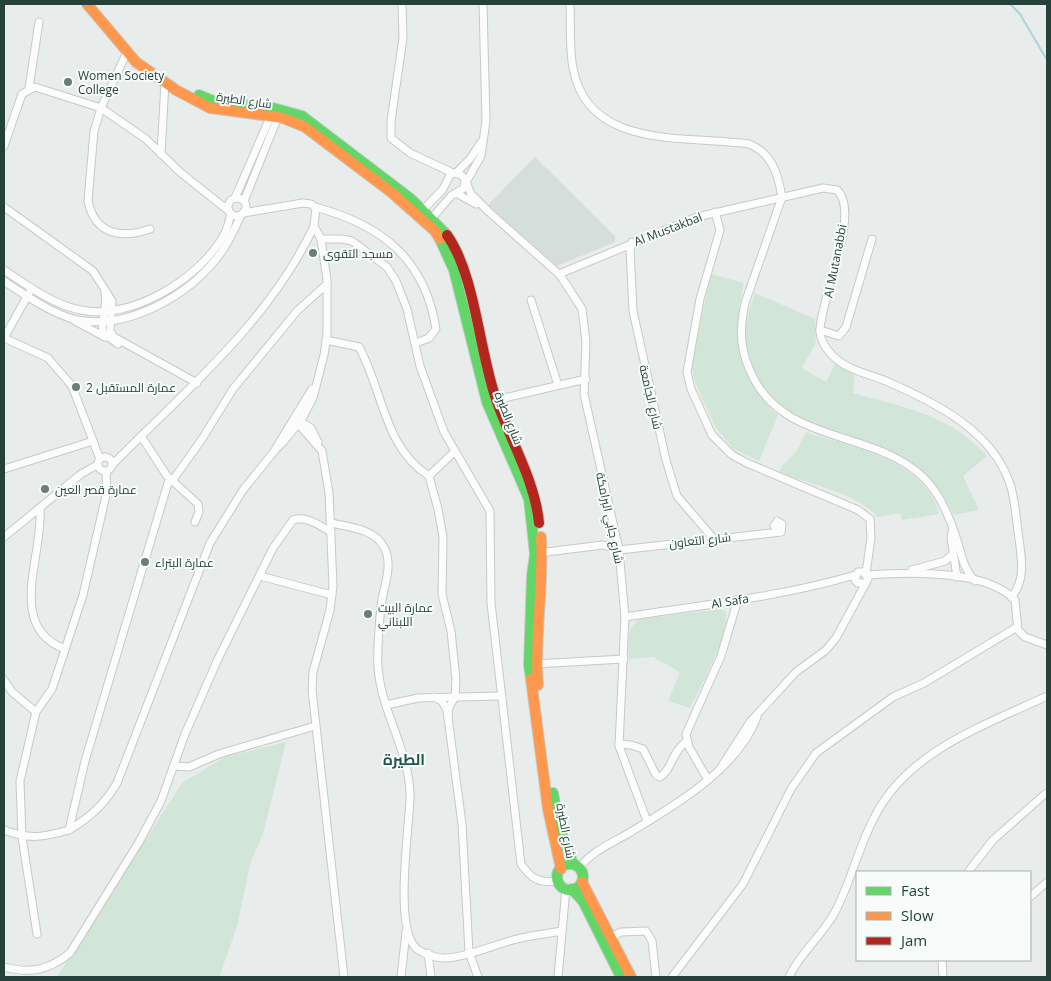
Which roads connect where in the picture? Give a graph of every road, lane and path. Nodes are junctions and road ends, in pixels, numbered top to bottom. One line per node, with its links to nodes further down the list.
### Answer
1 (87, 4): 6 (main road)
2 (402, 4): 16 (street)
3 (483, 4): 13 (street)
4 (570, 4): 21 (street)
5 (39, 22): 8 (street)
6 (128, 52): 7 (main road, شارع الطيرة); 9 (street); 11 (main road, شارع الطيرة)
7 (165, 82): 10 (main road, شارع الطيرة); 15 (street)
8 (29, 88): 9 (street); 14 (street)
9 (101, 108): 15 (street); 34 (street)
10 (251, 114): 11 (main road, شارع الطيرة); 12 (street)
11 (274, 114): 12 (street); 24 (street); 32 (main road, شارع الطيرة)
12 (263, 133): 23 (street)
13 (484, 136): 17 (street); 18 (street)
14 (4, 146)
15 (161, 154): 22 (street)
16 (426, 162): 17 (street); 19 (street)
17 (455, 173): 18 (street); 19 (street)
18 (466, 182): 20 (street); 29 (street)
19 (445, 184): 32 (street)
20 (456, 193): 29 (street); 32 (street)
21 (782, 196): 30 (street, Al Mustakbal); 48 (street, Al Mutanabbi); 78 (street)
22 (211, 197): 23 (street); 28 (street)
23 (234, 199): 24 (street); 28 (street)
24 (245, 202): 27 (street); 31 (street)
25 (315, 207): 27 (street); 33 (street); 52 (street)
26 (4, 208): 45 (street)
27 (264, 208): 31 (street)
28 (230, 212): 31 (street); 45 (street)
29 (489, 212): 39 (street, شارع جابي البرامكة)
30 (715, 212): 37 (street, Al Mustakbal); 87 (street)
31 (242, 214): 47 (street)
32 (426, 216): 58 (main road, شارع الطيرة)
33 (314, 226): 35 (street); 56 (street)
34 (150, 229)
35 (321, 239): 41 (street); 52 (street)
36 (872, 239): 48 (street)
37 (632, 242): 39 (street, Al Mustakbal); 80 (street, شارع الجامعة)
38 (4, 270): 42 (street)
39 (559, 274): 55 (street, شارع جابي البرامكة)
40 (4, 280): 43 (street)
41 (327, 284): 51 (street); 72 (street)
42 (31, 288): 43 (street); 45 (street)
43 (27, 295): 46 (street); 50 (street)
44 (531, 300): 57 (street)
45 (109, 311): 47 (street)
46 (66, 316): 47 (street); 49 (street)
47 (107, 320): 49 (street); 53 (street)
48 (820, 330): 90 (street)
49 (105, 336): 53 (street)
50 (4, 338): 64 (street)
51 (326, 340): 54 (street); 71 (street)
52 (416, 343): 66 (street)
53 (134, 349): 56 (street)
54 (317, 379): 59 (street); 60 (street)
55 (586, 379): 57 (street); 81 (street, شارع جابي البرامكة)
56 (197, 383): 62 (street)
57 (558, 385): 58 (street)
58 (492, 401): 82 (main road, شارع الطيرة)
59 (309, 407): 60 (street); 61 (street)
60 (297, 421): 61 (street); 63 (street); 65 (street)
61 (312, 433): 63 (street); 75 (street)
62 (141, 436): 68 (street); 72 (street)
63 (289, 436): 65 (street)
64 (93, 440): 67 (street); 69 (street)
65 (276, 449): 114 (street)
66 (454, 452): 71 (street); 99 (street)
67 (99, 462): 68 (street); 70 (street); 73 (street)
68 (112, 465): 70 (street)
69 (4, 469)
70 (106, 472): 95 (street)
71 (429, 476): 102 (street)
72 (171, 480): 74 (street); 114 (street)
73 (40, 508): 79 (street); 95 (street)
74 (195, 522)
75 (331, 522): 76 (street); 103 (street)
76 (331, 532): 85 (street); 89 (street)
77 (780, 532): 80 (street, شارع التعاون)
78 (952, 532): 83 (street); 88 (street)
79 (4, 537)
80 (713, 538): 81 (street, شارع التعاون)
81 (619, 550): 82 (street, شارع التعاون); 92 (street, شارع جابي البرامكة)
82 (539, 553): 97 (main road, شارع الطيرة)
83 (954, 554): 84 (street); 86 (street)
84 (903, 573): 86 (street, Al Safa); 87 (street, Al Safa)
85 (260, 576): 89 (street); 109 (street)
86 (957, 577): 88 (street, Al Safa)
87 (861, 578): 91 (street, Al Safa); 110 (street)
88 (975, 581): 90 (street, Al Safa)
89 (332, 595): 106 (street)
90 (1012, 597): 93 (street)
91 (738, 600): 92 (street, Al Safa); 107 (street)
92 (625, 617): 96 (street, شارع جابي البرامكة)
93 (1017, 627): 94 (street); 139 (street)
94 (1047, 645)
95 (65, 649): 104 (street)
96 (624, 659): 97 (street); 108 (street, شارع جابي البرامكة)
97 (533, 664): 116 (main road, شارع الطيرة); 117 (main road, شارع الطيرة)
98 (4, 680): 104 (street)
99 (500, 696): 102 (street); 121 (street)
100 (1047, 696): 140 (street)
101 (434, 697): 102 (street); 103 (street); 105 (street)
102 (455, 697): 105 (street)
103 (386, 705): 124 (street)
104 (36, 712): 115 (street)
105 (448, 718): 127 (street)
106 (316, 726): 109 (street); 131 (street)
107 (686, 742): 108 (street); 110 (street)
108 (619, 744): 112 (street)
109 (174, 766): 130 (street)
110 (708, 780): 112 (street)
111 (1045, 794): 118 (street)
112 (647, 821): 116 (street)
113 (4, 830): 115 (street)
114 (69, 830): 115 (street)
115 (22, 837): 125 (street)
116 (576, 866): 117 (main road); 119 (main road, شارع الطيرة)
117 (560, 869): 121 (main road)
118 (969, 871)
119 (582, 882): 121 (main road); 126 (main road, شارع الطيرة)
120 (1047, 882): 122 (street)
121 (565, 886): 123 (street); 126 (main road)
122 (1031, 896)
123 (562, 931): 127 (street); 135 (street)
124 (406, 932): 128 (street); 132 (street)
125 (37, 934)
126 (606, 940): 136 (main road); 137 (main road); 138 (street)
127 (468, 952): 128 (street); 134 (street)
128 (428, 953): 133 (street)
129 (942, 961): 141 (street)
130 (4, 967)
131 (344, 977)
132 (401, 977)
133 (431, 977)
134 (478, 977)
135 (558, 977)
136 (621, 977)
137 (630, 977)
138 (656, 977)
139 (672, 977)
140 (789, 977)
141 (943, 977)

